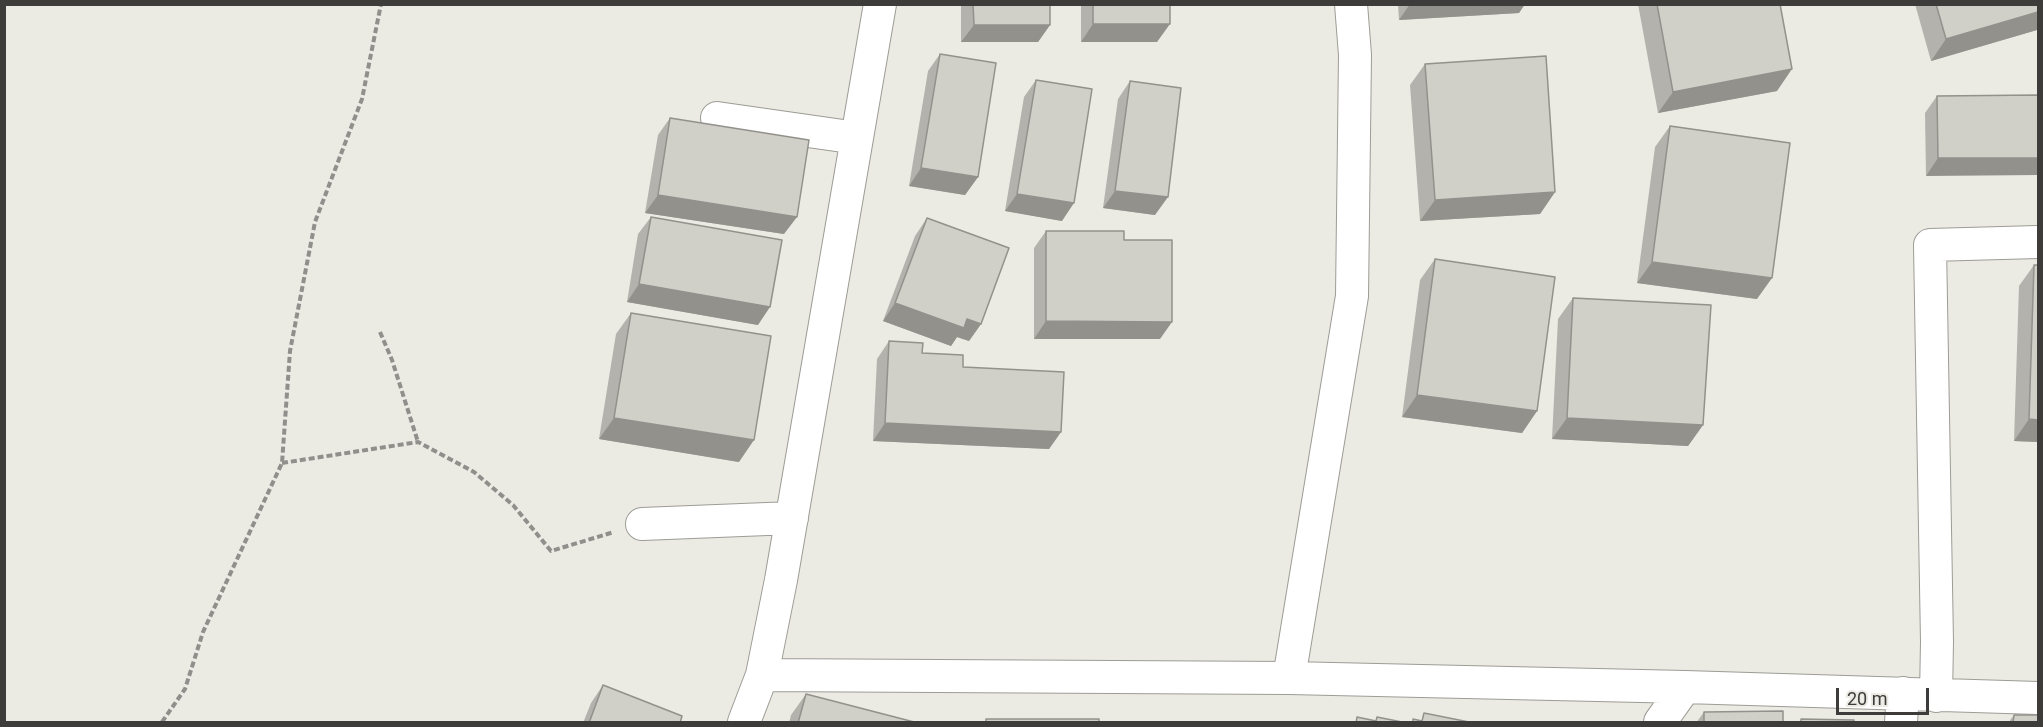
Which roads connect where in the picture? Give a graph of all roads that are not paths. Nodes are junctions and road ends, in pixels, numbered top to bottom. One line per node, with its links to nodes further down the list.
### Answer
1 (880, 4): 4 (street)
2 (1351, 4): 9 (street)
3 (717, 118): 4 (street)
4 (858, 138): 6 (street)
5 (2038, 242): 12 (street)
6 (792, 518): 7 (street); 8 (street)
7 (642, 524)
8 (762, 675): 9 (street); 14 (street)
9 (1289, 678): 10 (street)
10 (1685, 687): 13 (street); 15 (street)
11 (2038, 698): 12 (street)
12 (1949, 705): 13 (street)
13 (1902, 708)
14 (744, 723)
15 (1660, 723)

